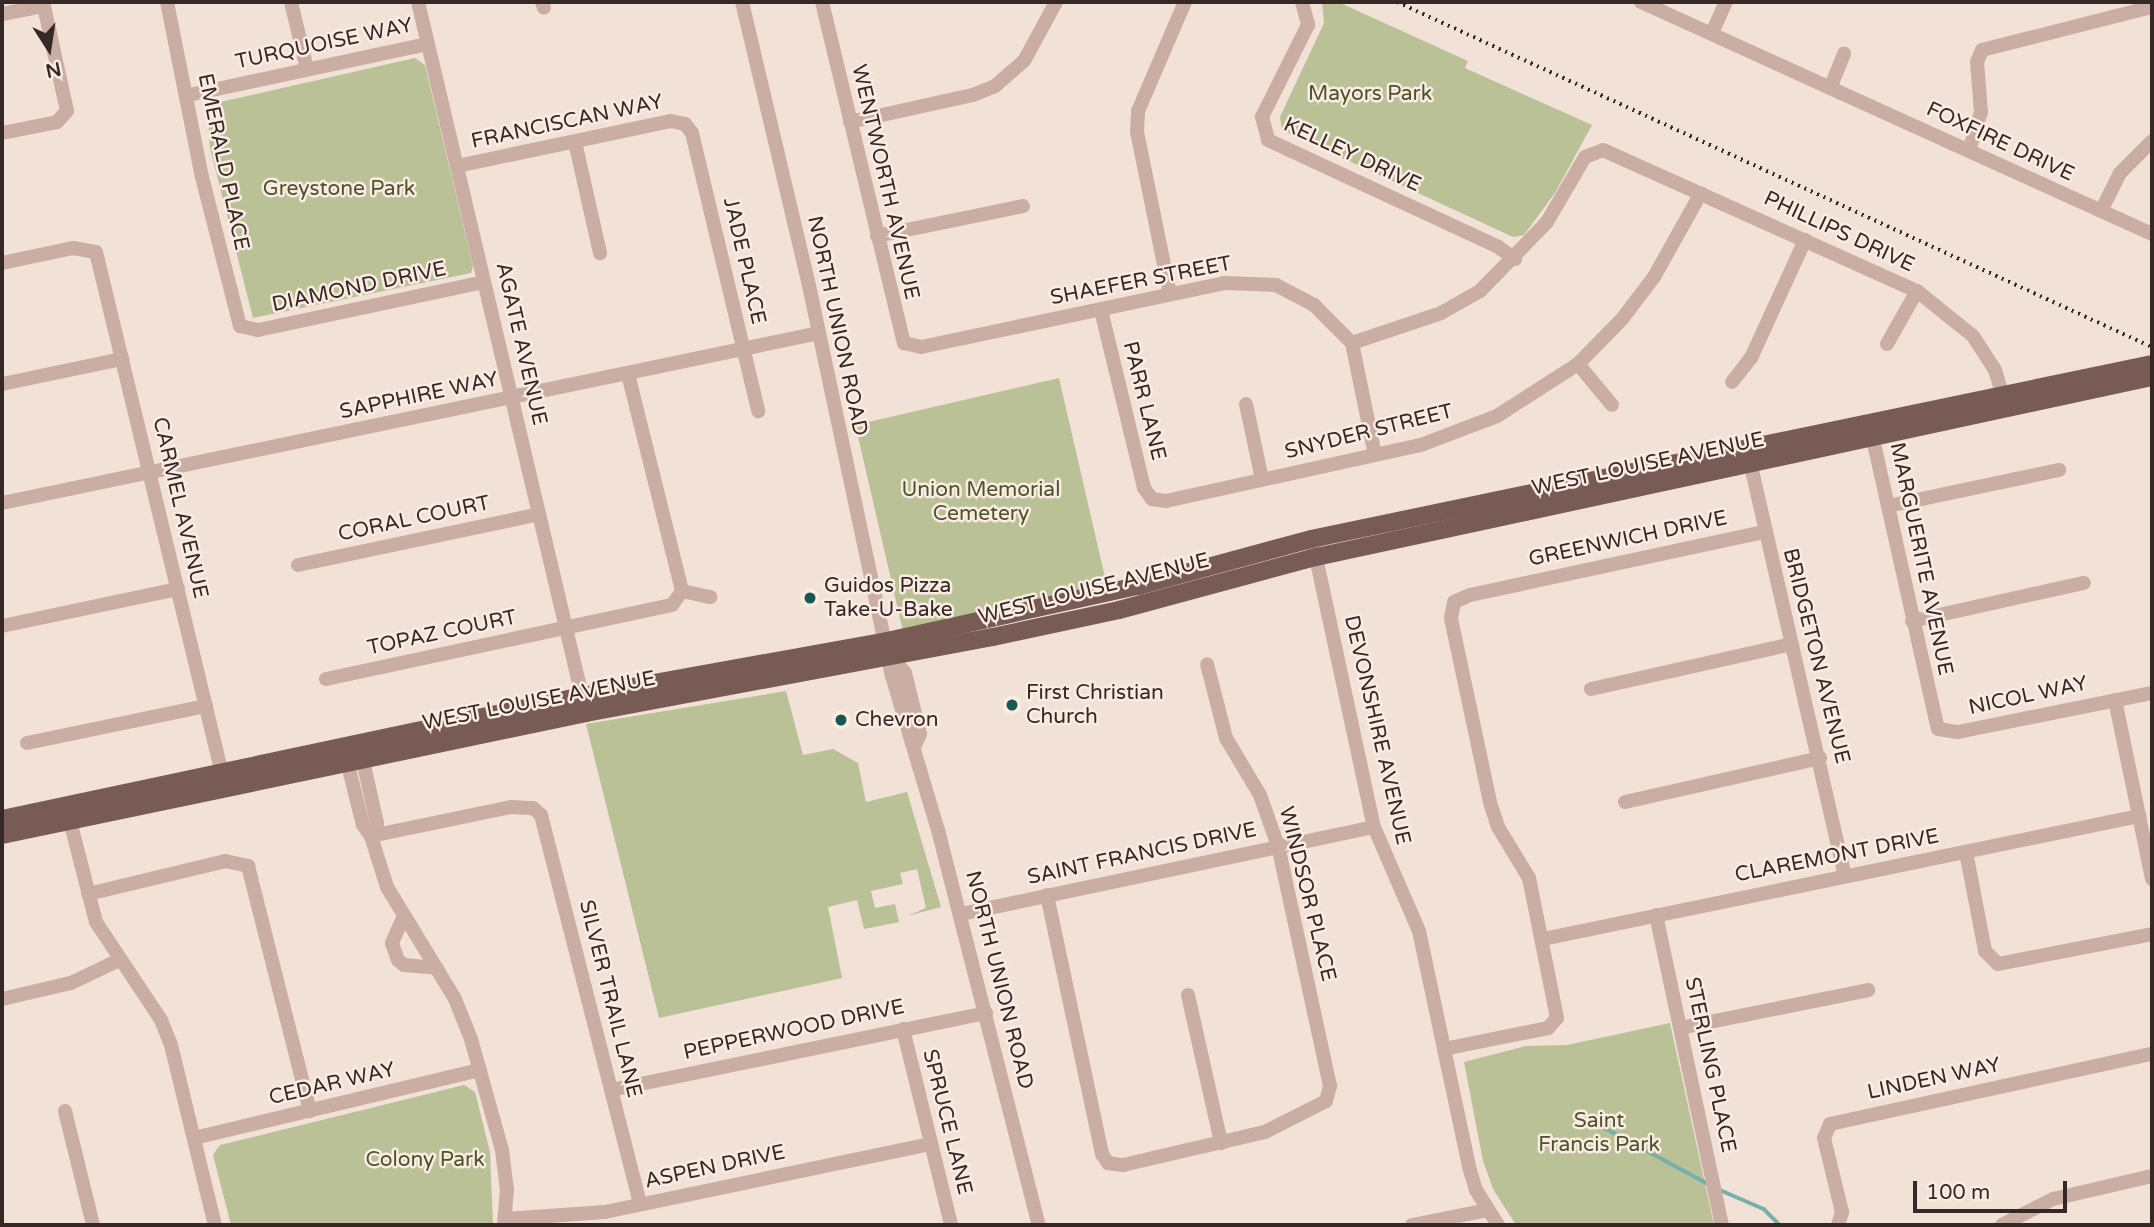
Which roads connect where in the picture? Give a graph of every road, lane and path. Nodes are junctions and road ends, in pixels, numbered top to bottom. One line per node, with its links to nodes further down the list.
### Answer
1 (167, 2): 19 (street, EMERALD PLACE)
2 (291, 2): 17 (street)
3 (418, 2): 15 (street, AGATE AVENUE)
4 (742, 2): 41 (street, NORTH UNION ROAD)
5 (822, 2): 20 (street, WENTWORTH AVENUE)
6 (1056, 2): 20 (street)
7 (1185, 2): 38 (street)
8 (1302, 2): 34 (street, KELLEY DRIVE)
9 (1641, 2): 14 (street, FOXFIRE DRIVE)
10 (1726, 2): 14 (street)
11 (44, 4): 13 (street); 22 (street)
12 (2151, 6): 25 (street)
13 (2, 14)
14 (1713, 33): 18 (street, FOXFIRE DRIVE)
15 (427, 44): 17 (street, TURQUOISE WAY); 26 (street, AGATE AVENUE)
16 (1844, 54): 18 (street)
17 (307, 69): 19 (street, TURQUOISE WAY)
18 (1831, 86): 25 (street, FOXFIRE DRIVE)
19 (189, 95): 40 (street, EMERALD PLACE)
20 (850, 122): 31 (street, WENTWORTH AVENUE)
21 (685, 124): 24 (street, FRANCISCAN WAY); 45 (street, JADE PLACE)
22 (2, 133)
23 (2152, 141): 29 (street)
24 (575, 142): 26 (street, FRANCISCAN WAY); 33 (street)
25 (1969, 151): 29 (street, FOXFIRE DRIVE)
26 (457, 166): 36 (street, AGATE AVENUE)
27 (1701, 192): 32 (street, PHILLIPS DRIVE); 34 (street, PHILLIPS DRIVE); 47 (street, SNYDER STREET)
28 (1023, 206): 31 (street)
29 (2101, 211): 30 (street, FOXFIRE DRIVE)
30 (2152, 234)
31 (877, 236): 44 (street, WENTWORTH AVENUE)
32 (1805, 240): 37 (street, PHILLIPS DRIVE); 51 (street)
33 (600, 253)
34 (1515, 259): 42 (street)
35 (2, 262): 46 (street, CARMEL AVENUE)
36 (484, 282): 40 (street, DIAMOND DRIVE); 53 (street, AGATE AVENUE)
37 (1917, 291): 43 (street); 54 (street, PHILLIPS DRIVE)
38 (1170, 294): 39 (street, SHAEFER STREET); 42 (street, SHAEFER STREET)
39 (1101, 310): 44 (street, SHAEFER STREET); 65 (street, PARR LANE)
40 (243, 328)
41 (819, 333): 45 (street, SAPPHIRE WAY); 80 (street, NORTH UNION ROAD)
42 (1352, 343): 60 (street)
43 (1887, 344)
44 (932, 345)
45 (744, 349): 49 (street, SAPPHIRE WAY); 57 (street, JADE PLACE)
46 (122, 359): 52 (street); 63 (street, CARMEL AVENUE)
47 (1578, 364): 56 (street); 60 (street, SNYDER STREET)
48 (2152, 364): 54 (main road, WEST LOUISE AVENUE)
49 (628, 374): 53 (street, SAPPHIRE WAY); 75 (street)
50 (2152, 377): 54 (main road, WEST LOUISE AVENUE)
51 (1732, 382)
52 (2, 384)
53 (512, 397): 63 (street, SAPPHIRE WAY); 68 (street, AGATE AVENUE)
54 (2006, 402): 58 (main road, WEST LOUISE AVENUE)
55 (1246, 404): 64 (street)
56 (1612, 405)
57 (758, 411)
58 (1872, 430): 59 (main road, WEST LOUISE AVENUE); 61 (main road, WEST LOUISE AVENUE); 67 (street, MARGUERITE AVENUE)
59 (1747, 447): 61 (street, BRIDGETON AVENUE); 70 (main road, WEST LOUISE AVENUE)
60 (1375, 455): 64 (street, SNYDER STREET)
61 (1751, 465): 69 (street, BRIDGETON AVENUE); 71 (main road, WEST LOUISE AVENUE)
62 (2059, 470): 67 (street)
63 (151, 473): 66 (street, SAPPHIRE WAY); 74 (street, CARMEL AVENUE)
64 (1262, 479): 65 (street, SNYDER STREET)
65 (1152, 499)
66 (2, 503)
67 (1888, 506): 77 (street, MARGUERITE AVENUE)
68 (539, 514): 72 (street, CORAL COURT); 79 (street, AGATE AVENUE)
69 (1764, 532): 81 (street, BRIDGETON AVENUE); 112 (street, GREENWICH DRIVE)
70 (1311, 539): 71 (street, DEVONSHIRE AVENUE); 80 (main road, WEST LOUISE AVENUE)
71 (1316, 557): 82 (main road, WEST LOUISE AVENUE); 99 (street, DEVONSHIRE AVENUE)
72 (298, 565)
73 (2084, 583): 77 (street)
74 (178, 589): 78 (street); 90 (street, CARMEL AVENUE)
75 (682, 591): 76 (street); 79 (street, TOPAZ COURT)
76 (710, 597)
77 (1912, 621): 89 (street, MARGUERITE AVENUE)
78 (2, 626)
79 (567, 628): 84 (street, TOPAZ COURT); 87 (street, AGATE AVENUE)
80 (887, 641): 82 (street, NORTH UNION ROAD); 87 (main road, WEST LOUISE AVENUE)
81 (1792, 644): 85 (street); 93 (street, BRIDGETON AVENUE)
82 (891, 659): 92 (main road, WEST LOUISE AVENUE); 108 (street, NORTH UNION ROAD)
83 (1207, 664): 102 (street, WINDSOR PLACE)
84 (326, 679)
85 (1591, 689)
86 (2152, 693): 88 (street, NICOL WAY)
87 (582, 696): 92 (main road, WEST LOUISE AVENUE)
88 (2115, 700): 89 (street, NICOL WAY); 97 (street)
89 (1931, 705)
90 (206, 706): 91 (street); 94 (street, CARMEL AVENUE)
91 (27, 743)
92 (353, 753): 94 (main road, WEST LOUISE AVENUE); 101 (street)
93 (1820, 758): 95 (street); 104 (street, BRIDGETON AVENUE)
94 (224, 782): 96 (main road, WEST LOUISE AVENUE)
95 (1625, 802)
96 (68, 813): 98 (main road, WEST LOUISE AVENUE); 100 (main road, WEST LOUISE AVENUE); 106 (street)
97 (2139, 816): 103 (street, CLAREMONT DRIVE); 105 (street)
98 (2, 819)
99 (1374, 827): 102 (street, SAINT FRANCIS DRIVE); 121 (street, DEVONSHIRE AVENUE)
100 (2, 835)
101 (371, 836): 110 (street); 124 (street, SILVER TRAIL LANE)
102 (1278, 846): 107 (street, SAINT FRANCIS DRIVE); 128 (street, WINDSOR PLACE)
103 (1966, 852): 104 (street, CLAREMONT DRIVE); 111 (street)
104 (1845, 875): 109 (street, CLAREMONT DRIVE)
105 (2152, 879)
106 (88, 894): 113 (street); 126 (street)
107 (1047, 895): 108 (street, SAINT FRANCIS DRIVE); 128 (street)
108 (961, 914): 118 (street, NORTH UNION ROAD)
109 (1656, 915): 112 (street, CLAREMONT DRIVE); 119 (street, STERLING PLACE)
110 (403, 918): 114 (street); 114 (street)
111 (2152, 934)
112 (1543, 939): 121 (street)
113 (119, 960): 117 (street); 127 (street)
114 (437, 968): 123 (street)
115 (1868, 990): 119 (street)
116 (1188, 995): 128 (street)
117 (2, 999)
118 (986, 1013): 120 (street, PEPPERWOOD DRIVE); 137 (street, NORTH UNION ROAD)
119 (1680, 1028): 140 (street, STERLING PLACE)
120 (903, 1029): 124 (street, PEPPERWOOD DRIVE); 129 (street, SPRUCE LANE)
121 (1444, 1049): 132 (street, DEVONSHIRE AVENUE)
122 (2152, 1054): 141 (street, LINDEN WAY)
123 (480, 1070): 126 (street, CEDAR WAY); 133 (street)
124 (611, 1090): 131 (street, SILVER TRAIL LANE)
125 (65, 1111): 134 (street)
126 (310, 1111): 127 (street, CEDAR WAY)
127 (194, 1138): 135 (street)
128 (1221, 1143)
129 (932, 1144): 131 (street, ASPEN DRIVE); 136 (street, SPRUCE LANE)
130 (2152, 1176): 142 (street)
131 (640, 1204): 133 (street, ASPEN DRIVE)
132 (1488, 1210): 138 (street); 139 (street)
133 (505, 1222)
134 (93, 1225)
135 (214, 1225)
136 (951, 1225)
137 (1039, 1225)
138 (1412, 1225)
139 (1498, 1225)
140 (1722, 1225)
141 (1838, 1225)
142 (2002, 1225)

